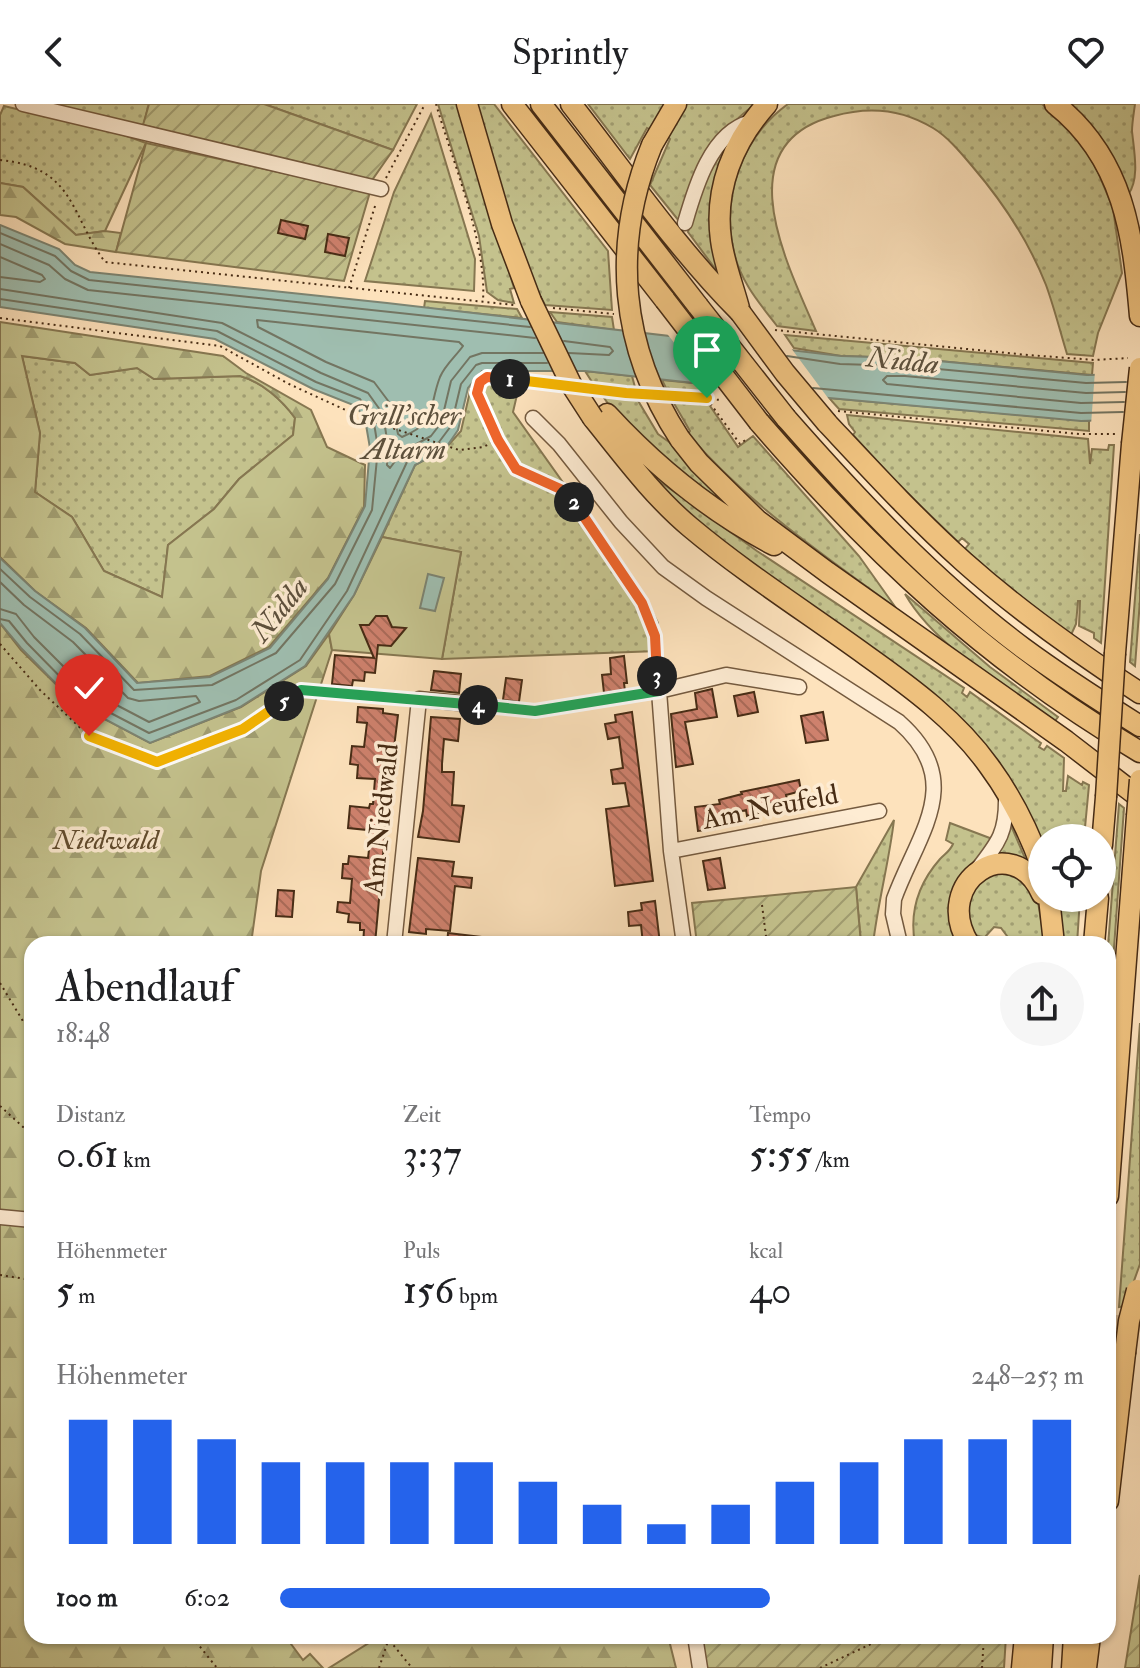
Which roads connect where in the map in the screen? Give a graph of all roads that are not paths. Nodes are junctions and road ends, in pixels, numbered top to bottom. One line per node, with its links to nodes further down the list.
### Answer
1 (23, 104): 10 (street)
2 (467, 104): 15 (highway, bridge)
3 (512, 104): 23 (highway, bridge)
4 (541, 104): 21 (highway, bridge)
5 (571, 104): 12 (highway)
6 (676, 104): 17 (highway, bridge)
7 (767, 104): 9 (highway)
8 (1055, 104): 13 (highway)
9 (751, 122): 11 (street); 12 (highway)
10 (381, 189)
11 (685, 223)
12 (740, 312): 19 (highway, bridge)
13 (1140, 316)
14 (1140, 368): 29 (highway, bridge)
15 (600, 416): 17 (highway); 26 (highway)
16 (533, 418): 38 (street)
17 (827, 572): 22 (highway)
18 (799, 687): 31 (street, Am Neufeld)
19 (1140, 693)
20 (479, 705): 36 (street, Am Niedwald)
21 (1140, 726)
22 (1066, 741): 25 (highway); 27 (highway)
23 (1140, 752)
24 (1140, 780): 27 (highway, bridge)
25 (1140, 787)
26 (1006, 791): 30 (highway); 32 (street)
27 (1139, 807): 42 (highway)
28 (879, 811): 31 (street, Am Neufeld)
29 (1104, 824)
30 (1028, 833)
31 (671, 851): 37 (street, Am Neufeld)
32 (973, 874): 33 (highway); 39 (highway)
33 (1028, 874)
34 (1048, 912): 40 (highway)
35 (1097, 912): 41 (highway)
36 (395, 936)
37 (683, 936)
38 (898, 936)
39 (966, 936)
40 (1052, 936)
41 (1095, 936)
42 (1116, 1096)
43 (0, 1217): 44 (street)
44 (24, 1219)
45 (1138, 1286): 46 (highway, bridge)
46 (1135, 1353): 47 (highway)
47 (1116, 1439)
48 (696, 1644): 53 (street)
49 (1024, 1644): 54 (highway)
50 (1042, 1644): 55 (highway)
51 (1074, 1644): 56 (highway)
52 (1089, 1644): 57 (highway)
53 (700, 1668)
54 (1022, 1668)
55 (1041, 1668)
56 (1072, 1668)
57 (1086, 1668)

